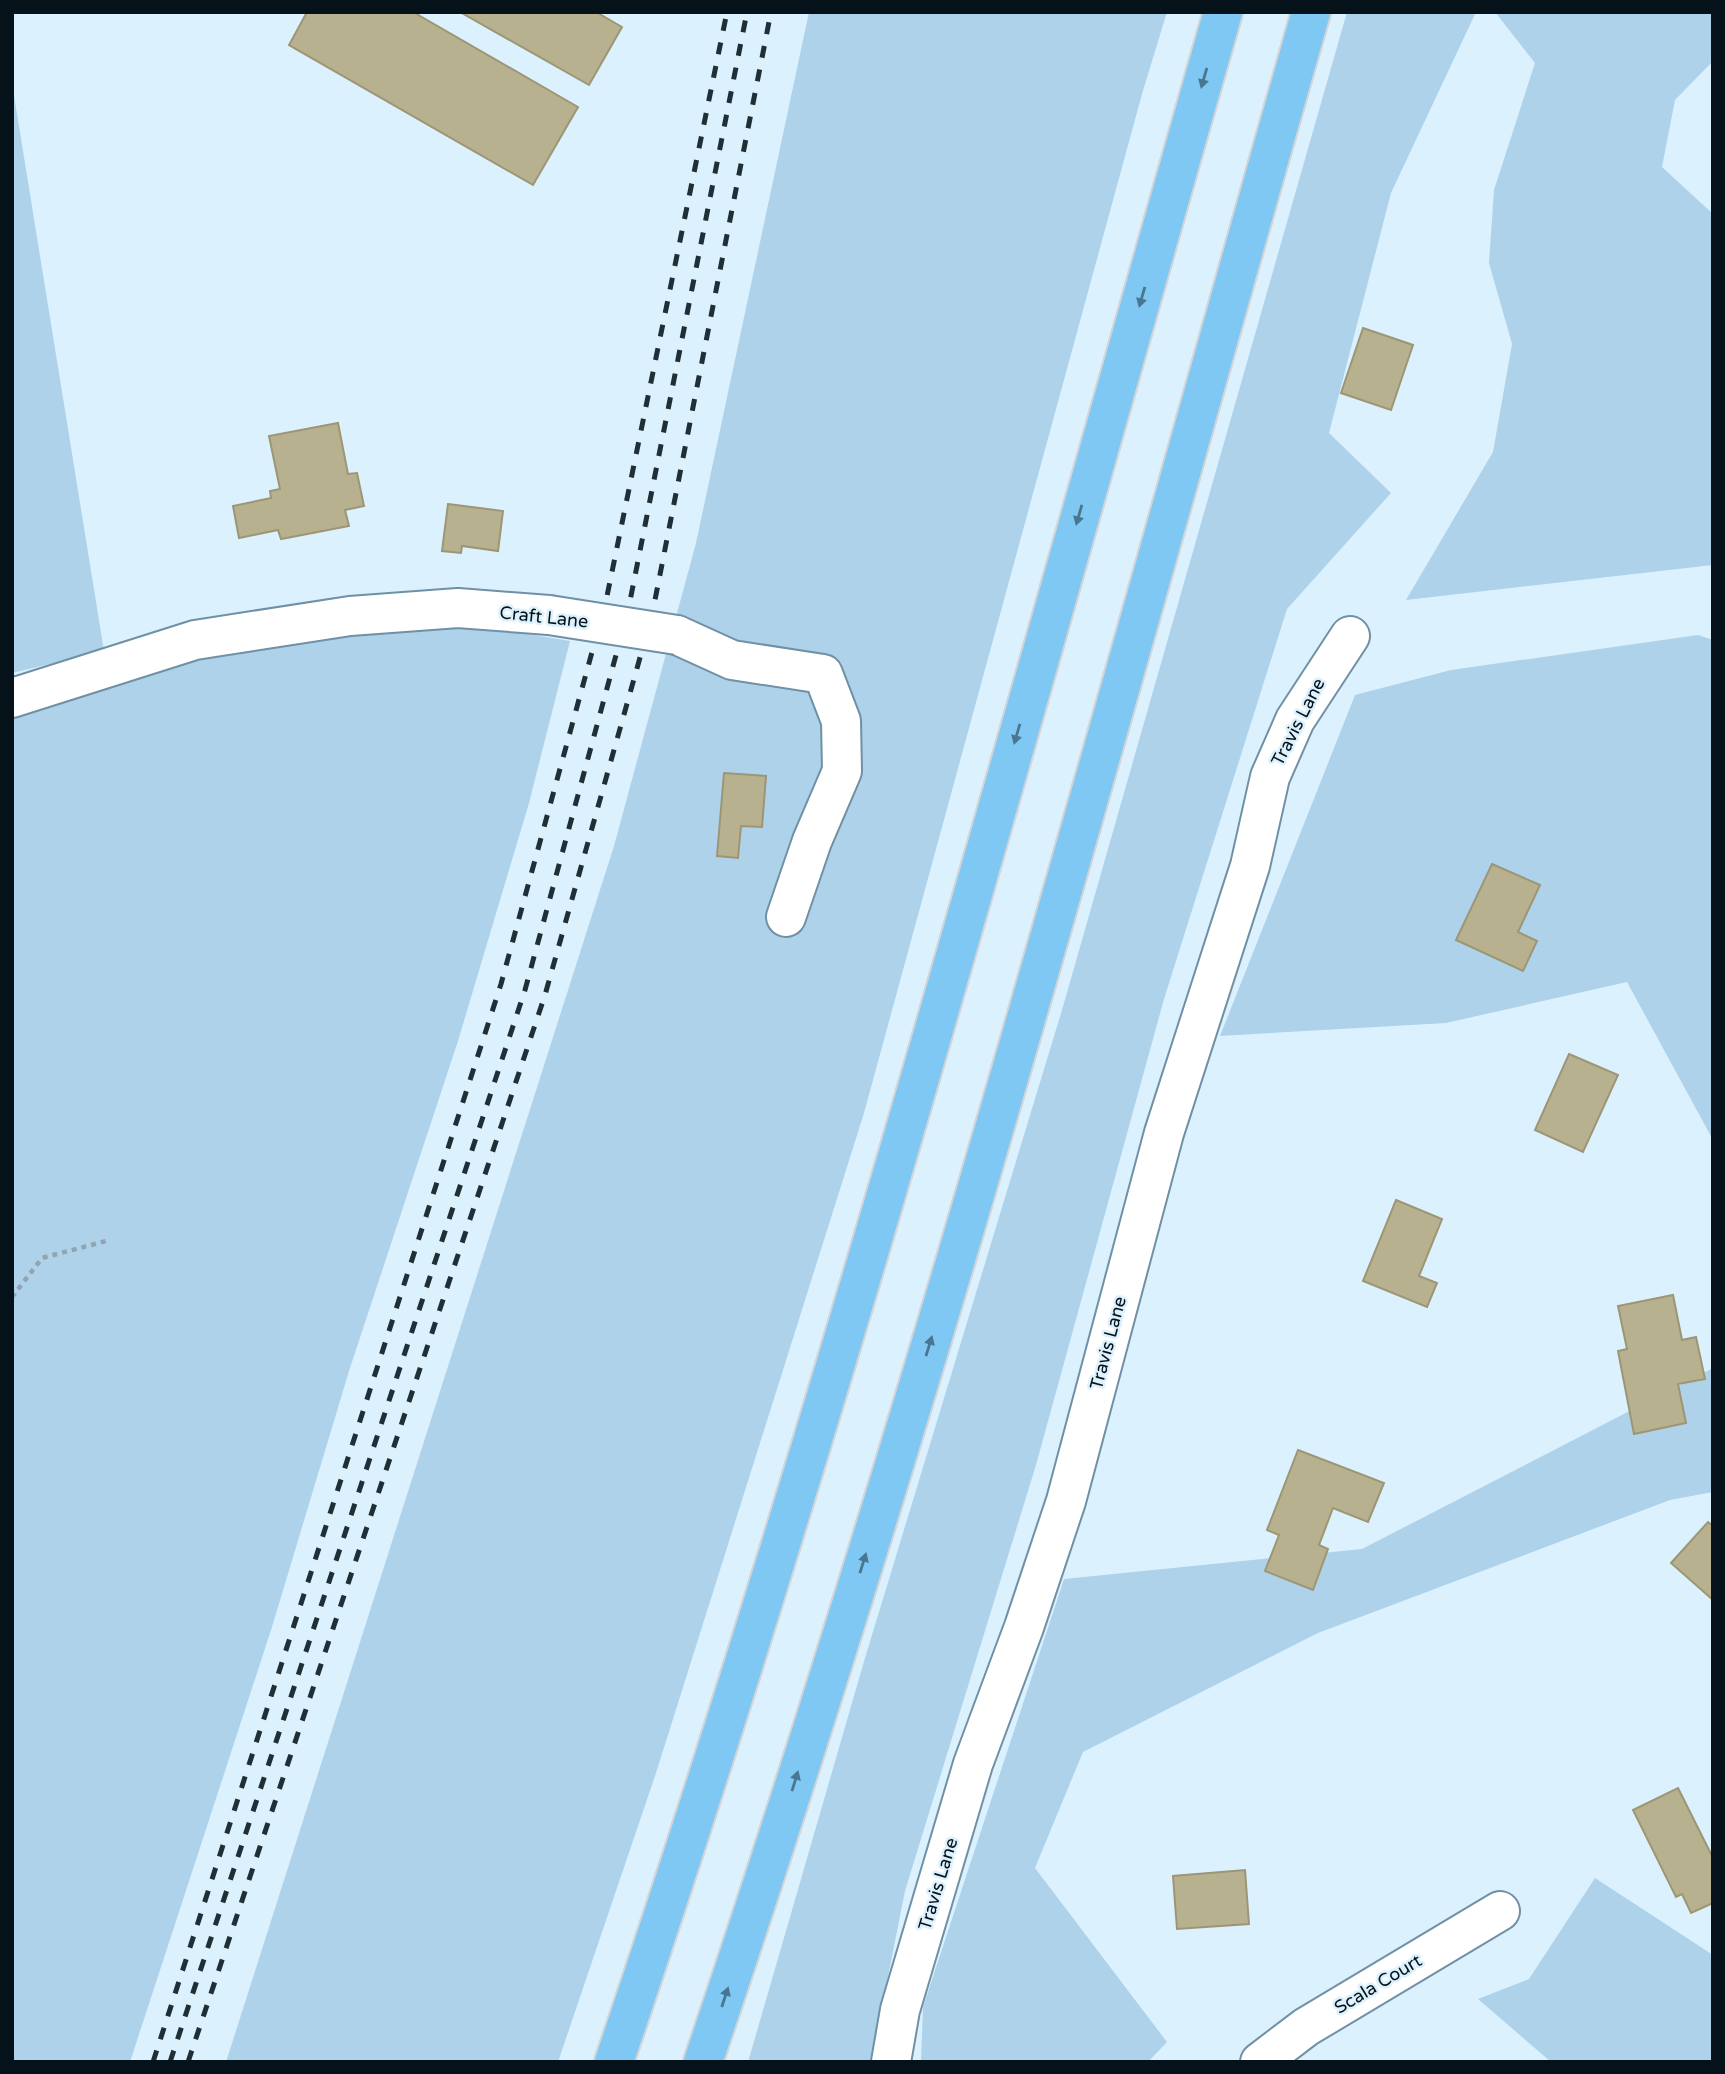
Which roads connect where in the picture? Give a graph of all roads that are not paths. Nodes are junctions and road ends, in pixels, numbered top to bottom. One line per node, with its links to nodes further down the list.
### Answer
1 (1223, 12): 7 (highway, one-way to 7)
2 (1311, 12): 8 (highway, one-way to 2)
3 (1350, 636): 9 (street, Travis Lane)
4 (12, 698): 5 (street, Craft Lane, bridge)
5 (786, 917)
6 (1500, 1911): 10 (street, Scala Court)
7 (614, 2062)
8 (703, 2062)
9 (891, 2062)
10 (1261, 2062)

